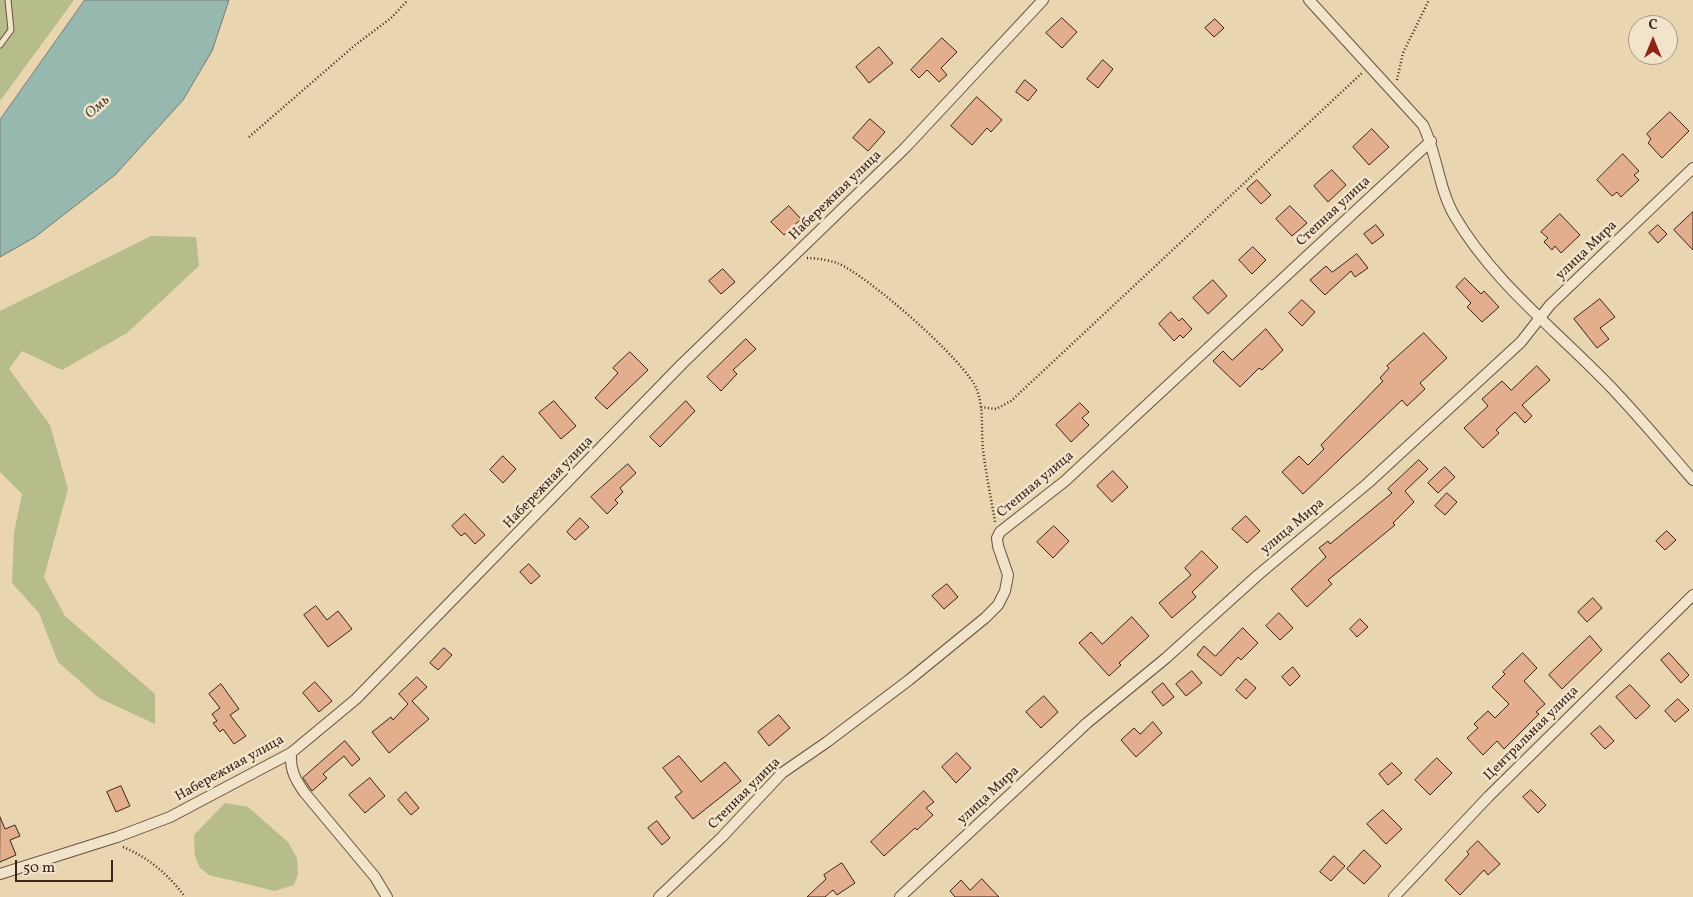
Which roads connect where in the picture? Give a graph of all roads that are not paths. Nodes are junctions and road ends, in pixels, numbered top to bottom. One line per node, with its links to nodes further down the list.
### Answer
1 (8, 0): 4 (lane)
2 (1043, 0): 10 (street, Набережная улица)
3 (1309, 0): 5 (street)
4 (0, 45)
5 (1431, 141): 7 (street); 13 (street, Степная улица)
6 (1693, 168): 7 (street, улица Мира)
7 (1540, 318): 8 (street); 14 (street, улица Мира)
8 (1693, 480)
9 (1693, 595): 15 (street, Центральная улица)
10 (291, 753): 11 (street, Набережная улица); 12 (street)
11 (0, 874)
12 (387, 897)
13 (659, 897)
14 (900, 897)
15 (1394, 897)

